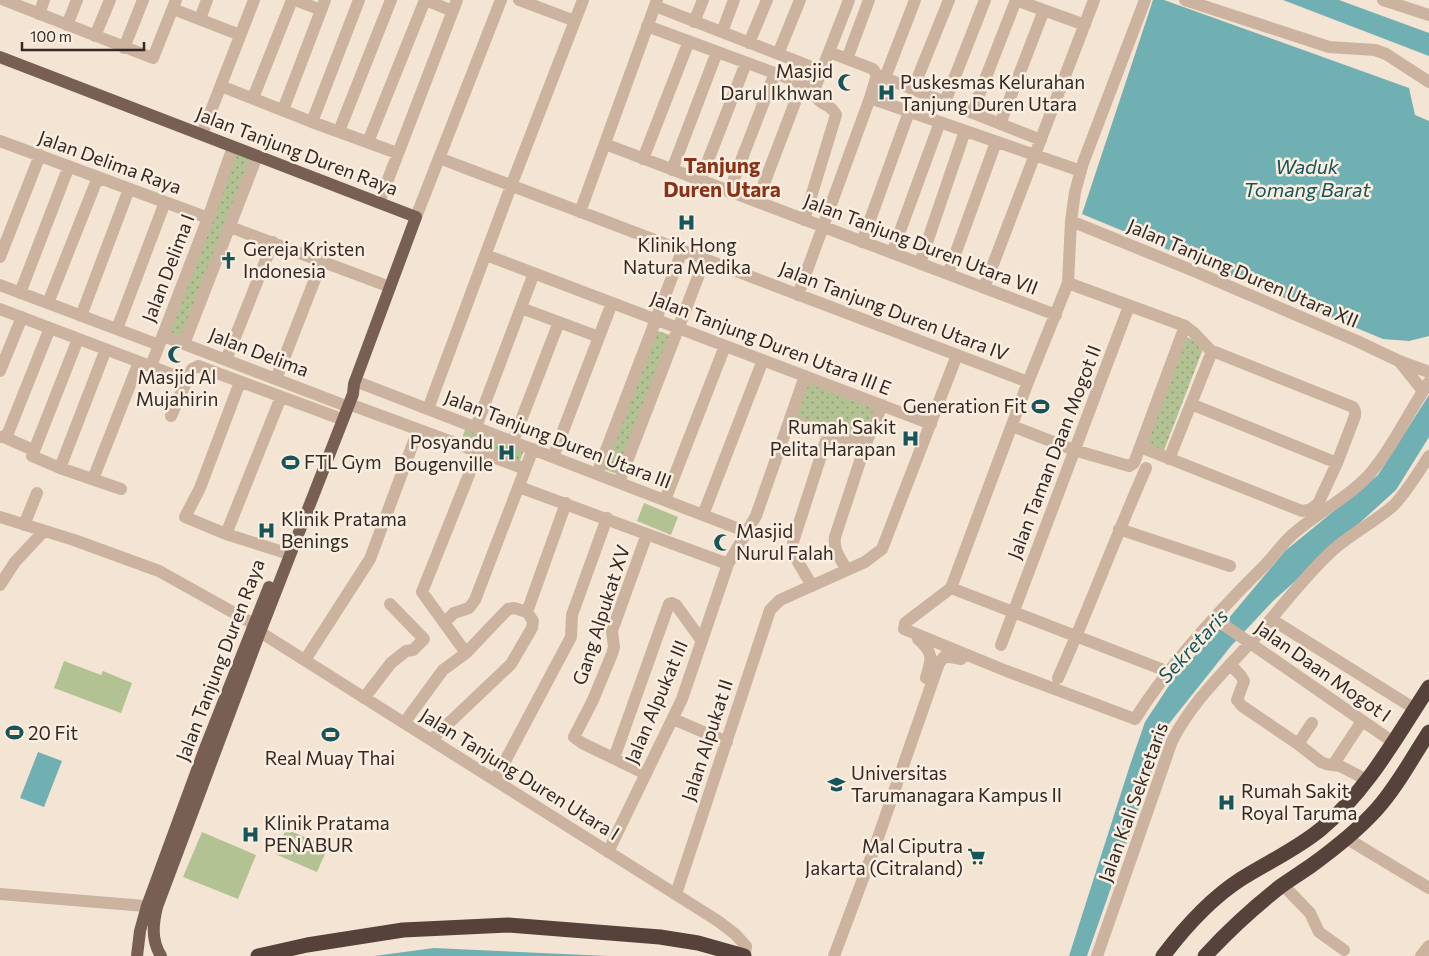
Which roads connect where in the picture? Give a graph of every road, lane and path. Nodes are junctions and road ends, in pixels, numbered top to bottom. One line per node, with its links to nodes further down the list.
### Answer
1 (4, 0): 34 (street)
2 (44, 0): 34 (street)
3 (77, 0): 39 (street)
4 (110, 0): 44 (street)
5 (143, 0): 47 (street)
6 (207, 0): 36 (street)
7 (254, 0): 43 (street)
8 (294, 0): 31 (street); 62 (street)
9 (359, 0): 68 (street)
10 (391, 0): 71 (street)
11 (425, 0): 32 (street); 75 (street)
12 (502, 0): 84 (street)
13 (519, 0): 37 (street)
14 (583, 0): 37 (street)
15 (703, 0): 38 (street)
16 (734, 0): 42 (street)
17 (767, 0): 46 (street)
18 (800, 0): 50 (street)
19 (849, 0): 49 (street)
20 (869, 0): 52 (street)
21 (915, 0): 56 (street)
22 (949, 0): 61 (street)
23 (985, 0): 64 (street)
24 (1016, 0): 33 (street); 67 (street)
25 (1094, 0): 40 (street)
26 (1145, 0): 88 (street)
27 (1185, 0): 57 (street)
28 (1383, 0): 35 (street)
29 (656, 3): 38 (street); 41 (street)
30 (174, 5): 36 (street); 47 (street)
31 (323, 5): 65 (street)
32 (454, 5): 80 (street)
33 (1044, 10): 40 (street); 70 (street)
34 (39, 14): 39 (street)
35 (1429, 16)
36 (200, 19): 43 (street)
37 (575, 21): 91 (street)
38 (694, 22): 42 (street)
39 (67, 25): 44 (street)
40 (1085, 25): 74 (street)
41 (647, 26): 45 (street); 78 (street)
42 (722, 32): 46 (street)
43 (240, 35): 59 (street)
44 (95, 36): 47 (street)
45 (689, 41): 48 (street); 85 (street)
46 (749, 43): 50 (street)
47 (124, 48)
48 (717, 52): 53 (street); 87 (street)
49 (829, 52): 52 (street); 54 (street)
50 (778, 54): 54 (street)
51 (0, 56): 73 (main road, Jalan Tanjung Duren Raya)
52 (847, 59): 56 (street)
53 (746, 63): 55 (street); 90 (street)
54 (822, 71): 60 (street)
55 (775, 74): 58 (street); 93 (street)
56 (881, 77): 61 (street); 63 (street)
57 (1429, 82)
58 (802, 84): 60 (street); 95 (street)
59 (221, 86): 62 (street); 73 (street)
60 (815, 88): 100 (street)
61 (913, 90): 64 (street)
62 (254, 98): 65 (street)
63 (870, 98): 66 (street); 103 (street)
64 (945, 102): 67 (street)
65 (283, 110): 68 (street)
66 (909, 112): 69 (street); 105 (street)
67 (972, 113): 70 (street)
68 (312, 122): 71 (street)
69 (940, 122): 72 (street); 107 (street)
70 (1000, 124): 74 (street)
71 (339, 131): 75 (street)
72 (965, 131): 76 (street); 112 (street)
73 (202, 134): 79 (main road, Jalan Tanjung Duren Raya)
74 (1041, 140): 82 (street)
75 (368, 142): 80 (street)
76 (996, 142): 82 (street); 114 (street)
77 (1, 143): 81 (street, Jalan Delima Raya)
78 (605, 144): 85 (street, Jalan Tanjung Duren Utara VII); 97 (street)
79 (233, 146): 83 (main road, Jalan Tanjung Duren Raya); 99 (street, Jalan Delima I)
80 (397, 153): 96 (street)
81 (40, 155): 86 (street, Jalan Delima Raya); 109 (street)
82 (1035, 155): 88 (street); 118 (street)
83 (257, 156): 96 (main road, Jalan Tanjung Duren Raya); 102 (street)
84 (439, 158): 91 (street, Jalan Tanjung Duren Utara IV); 98 (street)
85 (643, 159): 87 (street, Jalan Tanjung Duren Utara VII)
86 (69, 166): 89 (street, Jalan Delima Raya); 119 (street)
87 (672, 170): 90 (street, Jalan Tanjung Duren Utara VII)
88 (1081, 171): 101 (street)
89 (98, 177): 92 (street, Jalan Delima Raya); 121 (street)
90 (700, 181): 93 (street, Jalan Tanjung Duren Utara VII)
91 (511, 186): 97 (street, Jalan Tanjung Duren Utara IV); 108 (street)
92 (129, 189): 94 (street, Jalan Delima Raya); 127 (street)
93 (729, 192): 95 (street, Jalan Tanjung Duren Utara VII)
94 (165, 202): 99 (street, Jalan Delima Raya); 134 (street)
95 (757, 202): 100 (street, Jalan Tanjung Duren Utara VII)
96 (379, 203): 98 (main road, Jalan Tanjung Duren Raya)
97 (580, 212): 106 (street, Jalan Tanjung Duren Utara IV)
98 (416, 217): 117 (main road, Jalan Tanjung Duren Raya)
99 (208, 218): 137 (street, Jalan Delima I)
100 (804, 220): 103 (street, Jalan Tanjung Duren Utara VII)
101 (1071, 222): 115 (street); 145 (street, Jalan Tanjung Duren Utara XII)
102 (230, 227): 104 (street); 138 (street)
103 (824, 227): 105 (street, Jalan Tanjung Duren Utara VII); 120 (street)
104 (273, 242): 111 (street); 143 (street)
105 (862, 242): 107 (street, Jalan Tanjung Duren Utara VII)
106 (682, 250): 110 (street, Jalan Tanjung Duren Utara IV); 129 (street)
107 (892, 253): 112 (street, Jalan Tanjung Duren Utara VII)
108 (486, 255): 113 (street, Jalan Tanjung Duren Utara III E); 160 (street)
109 (0, 257)
110 (705, 259): 120 (street, Jalan Tanjung Duren Utara IV); 133 (street)
111 (322, 261): 117 (street); 150 (street)
112 (920, 263): 114 (street, Jalan Tanjung Duren Utara VII)
113 (534, 273): 122 (street, Jalan Tanjung Duren Utara III E); 124 (street)
114 (948, 274): 118 (street, Jalan Tanjung Duren Utara VII)
115 (1068, 283): 123 (street); 126 (street)
116 (0, 285): 119 (street, Jalan Delima)
117 (390, 288): 153 (main road, Jalan Tanjung Duren Raya)
118 (984, 288): 126 (street, Jalan Tanjung Duren Utara VII)
119 (20, 293): 121 (street, Jalan Delima)
120 (798, 295): 142 (street, Jalan Tanjung Duren Utara IV)
121 (48, 303): 127 (street, Jalan Delima)
122 (612, 303): 129 (street, Jalan Tanjung Duren Utara III E); 135 (street)
123 (1129, 306): 131 (street); 175 (street, Jalan Taman Daan Mogot II)
124 (522, 308): 130 (street); 166 (street)
125 (0, 309): 128 (street)
126 (1056, 315): 154 (street)
127 (81, 316): 134 (street, Jalan Delima)
128 (22, 317): 132 (street); 147 (street)
129 (656, 319): 133 (street, Jalan Tanjung Duren Utara III E); 184 (street)
130 (559, 322): 135 (street); 170 (street)
131 (1185, 326): 141 (street); 172 (street)
132 (50, 328): 136 (street); 169 (street)
133 (679, 328): 139 (street, Jalan Tanjung Duren Utara III E); 186 (street)
134 (116, 329): 137 (street, Jalan Delima)
135 (598, 337): 178 (street)
136 (78, 339): 140 (street); 174 (street)
137 (161, 340): 138 (street, Jalan Delima); 146 (street, Jalan Delima I)
138 (184, 344): 143 (street, Jalan Delima)
139 (725, 346): 144 (street, Jalan Tanjung Duren Utara III E); 190 (street)
140 (106, 349): 146 (street); 182 (street)
141 (1214, 353): 158 (street); 180 (street)
142 (957, 355): 154 (street, Jalan Tanjung Duren Utara IV); 164 (street)
143 (226, 360): 150 (street, Jalan Delima)
144 (763, 360): 149 (street, Jalan Tanjung Duren Utara III E); 192 (street)
145 (1399, 361): 148 (street, Jalan Tanjung Duren Utara XII); 155 (street, Jalan Tanjung Duren Utara XII)
146 (145, 364): 151 (street); 185 (street, Jalan Delima I)
147 (0, 371)
148 (1429, 372)
149 (806, 376): 159 (street, Jalan Tanjung Duren Utara III E); 163 (street, Jalan Alpukat III)
150 (276, 379): 157 (street, Jalan Delima)
151 (187, 380): 152 (street, Jalan Delima); 161 (street)
152 (240, 382): 156 (street, Jalan Delima); 199 (street)
153 (354, 382): 157 (main road, Jalan Tanjung Duren Raya); 160 (street, Jalan Tanjung Duren Utara III)
154 (1028, 382): 165 (street)
155 (1426, 387): 212 (street)
156 (281, 397): 162 (street, Jalan Delima); 199 (street)
157 (345, 404): 162 (main road, Jalan Tanjung Duren Raya); 167 (street, Jalan Delima); 214 (main road, Jalan Tanjung Duren Raya)
158 (1191, 404): 179 (street); 180 (street)
159 (882, 405): 164 (street, Jalan Tanjung Duren Utara III E); 171 (street)
160 (428, 409): 166 (street, Jalan Tanjung Duren Utara III)
161 (171, 416)
162 (336, 417): 201 (main road, Jalan Tanjung Duren Raya)
163 (790, 420): 168 (street); 198 (street, Jalan Alpukat III)
164 (931, 424): 204 (street)
165 (1012, 426): 175 (street); 207 (street)
166 (476, 427): 170 (street, Jalan Tanjung Duren Utara III)
167 (418, 430): 176 (street, Jalan Delima); 221 (street)
168 (828, 434): 171 (street); 206 (street)
169 (2, 437): 174 (street)
170 (513, 441): 173 (street, Jalan Tanjung Duren Utara III)
171 (865, 446): 204 (street)
172 (1140, 447): 179 (street); 181 (street)
173 (533, 449): 178 (street, Jalan Tanjung Duren Utara III); 183 (street)
174 (33, 450): 182 (street)
175 (1074, 450): 181 (street); 210 (street, Jalan Taman Daan Mogot II)
176 (478, 452): 183 (street, Jalan Delima); 213 (street)
177 (1429, 456): 211 (street, Jalan Kali Sekretaris)
178 (553, 457): 184 (street, Jalan Tanjung Duren Utara III)
179 (1169, 459): 180 (street)
180 (1337, 463)
181 (1140, 466): 196 (street)
182 (60, 468): 185 (street)
183 (525, 470): 187 (street)
184 (597, 474): 186 (street, Jalan Tanjung Duren Utara III)
185 (93, 479): 188 (street)
186 (619, 482): 190 (street, Jalan Tanjung Duren Utara III)
187 (519, 487): 191 (street); 213 (street)
188 (121, 489)
189 (37, 493): 195 (street)
190 (665, 500): 192 (street, Jalan Tanjung Duren Utara III)
191 (566, 503): 194 (street); 209 (street)
192 (703, 514): 198 (street, Jalan Tanjung Duren Utara III)
193 (0, 517): 195 (street, Jalan Tanjung Duren Utara I)
194 (607, 518): 200 (street); 241 (street)
195 (24, 525): 197 (street, Jalan Tanjung Duren Utara I)
196 (1119, 529): 203 (street); 216 (street)
197 (44, 531): 205 (street); 214 (street, Jalan Tanjung Duren Utara I)
198 (747, 532): 202 (street, Jalan Alpukat III)
199 (226, 534): 201 (street)
200 (647, 534): 202 (street); 238 (street, Gang Alpukat XV)
201 (283, 552): 214 (main road, Jalan Tanjung Duren Raya)
202 (728, 564): 217 (street, Jalan Alpukat III)
203 (1230, 566)
204 (847, 570): 206 (street)
205 (0, 585)
206 (812, 586): 235 (street, Jalan Alpukat II)
207 (951, 588): 210 (street); 215 (street)
208 (390, 604): 227 (street)
209 (527, 612): 220 (street); 234 (street)
210 (1014, 612): 216 (street); 219 (street, Jalan Taman Daan Mogot II)
211 (1271, 619): 218 (street, Jalan Kali Sekretaris); 228 (street)
212 (1217, 620): 218 (street, Jalan Daan Mogot I); 224 (street)
213 (444, 623): 220 (street)
214 (257, 628): 221 (street, Jalan Tanjung Duren Utara I); 250 (main road, Jalan Tanjung Duren Raya)
215 (908, 631): 223 (street); 244 (street)
216 (1076, 636): 224 (street); 225 (street)
217 (702, 641): 229 (street, Jalan Alpukat III); 238 (street)
218 (1247, 641): 222 (street, Jalan Kali Sekretaris); 230 (street, Jalan Daan Mogot I)
219 (1001, 645)
220 (466, 653): 231 (street)
221 (304, 660): 227 (street, Jalan Tanjung Duren Utara I)
222 (1230, 664): 237 (street); 260 (street, Jalan Kali Sekretaris)
223 (1004, 670): 224 (street); 244 (street)
224 (1168, 672)
225 (1058, 678)
226 (1429, 687): 228 (highway)
227 (364, 698): 231 (street, Jalan Tanjung Duren Utara I)
228 (1415, 709): 236 (highway)
229 (673, 719): 235 (street); 240 (street, Jalan Alpukat III)
230 (1362, 721): 236 (street, Jalan Daan Mogot I); 239 (street)
231 (404, 723): 234 (street, Jalan Tanjung Duren Utara I)
232 (1312, 723): 237 (street)
233 (1429, 732): 243 (highway)
234 (431, 740): 241 (street, Jalan Tanjung Duren Utara I)
235 (727, 742): 249 (street, Jalan Alpukat II)
236 (1393, 742): 242 (highway)
237 (1298, 744): 239 (street)
238 (614, 758): 240 (street)
239 (1333, 765): 242 (street)
240 (646, 774): 245 (street, Jalan Alpukat III)
241 (495, 780): 245 (street, Jalan Tanjung Duren Utara I)
242 (1367, 780): 261 (highway)
243 (1346, 838): 246 (highway); 247 (street)
244 (870, 851): 258 (street); 259 (street)
245 (608, 852): 249 (street, Jalan Tanjung Duren Utara I)
246 (1283, 885): 252 (street); 262 (highway)
247 (1429, 888)
248 (0, 894): 250 (street)
249 (676, 894): 257 (street, Jalan Tanjung Duren Utara I)
250 (152, 906): 254 (main road, Jalan Tanjung Duren Raya); 255 (main road, Jalan Tanjung Duren Raya)
251 (1429, 946): 263 (street)
252 (1344, 950)
253 (722, 952): 256 (highway); 257 (highway)
254 (136, 956)
255 (161, 956)
256 (258, 956)
257 (745, 956)
258 (828, 956)
259 (834, 956)
260 (1097, 956)
261 (1163, 956)
262 (1206, 956)
263 (1421, 956)

